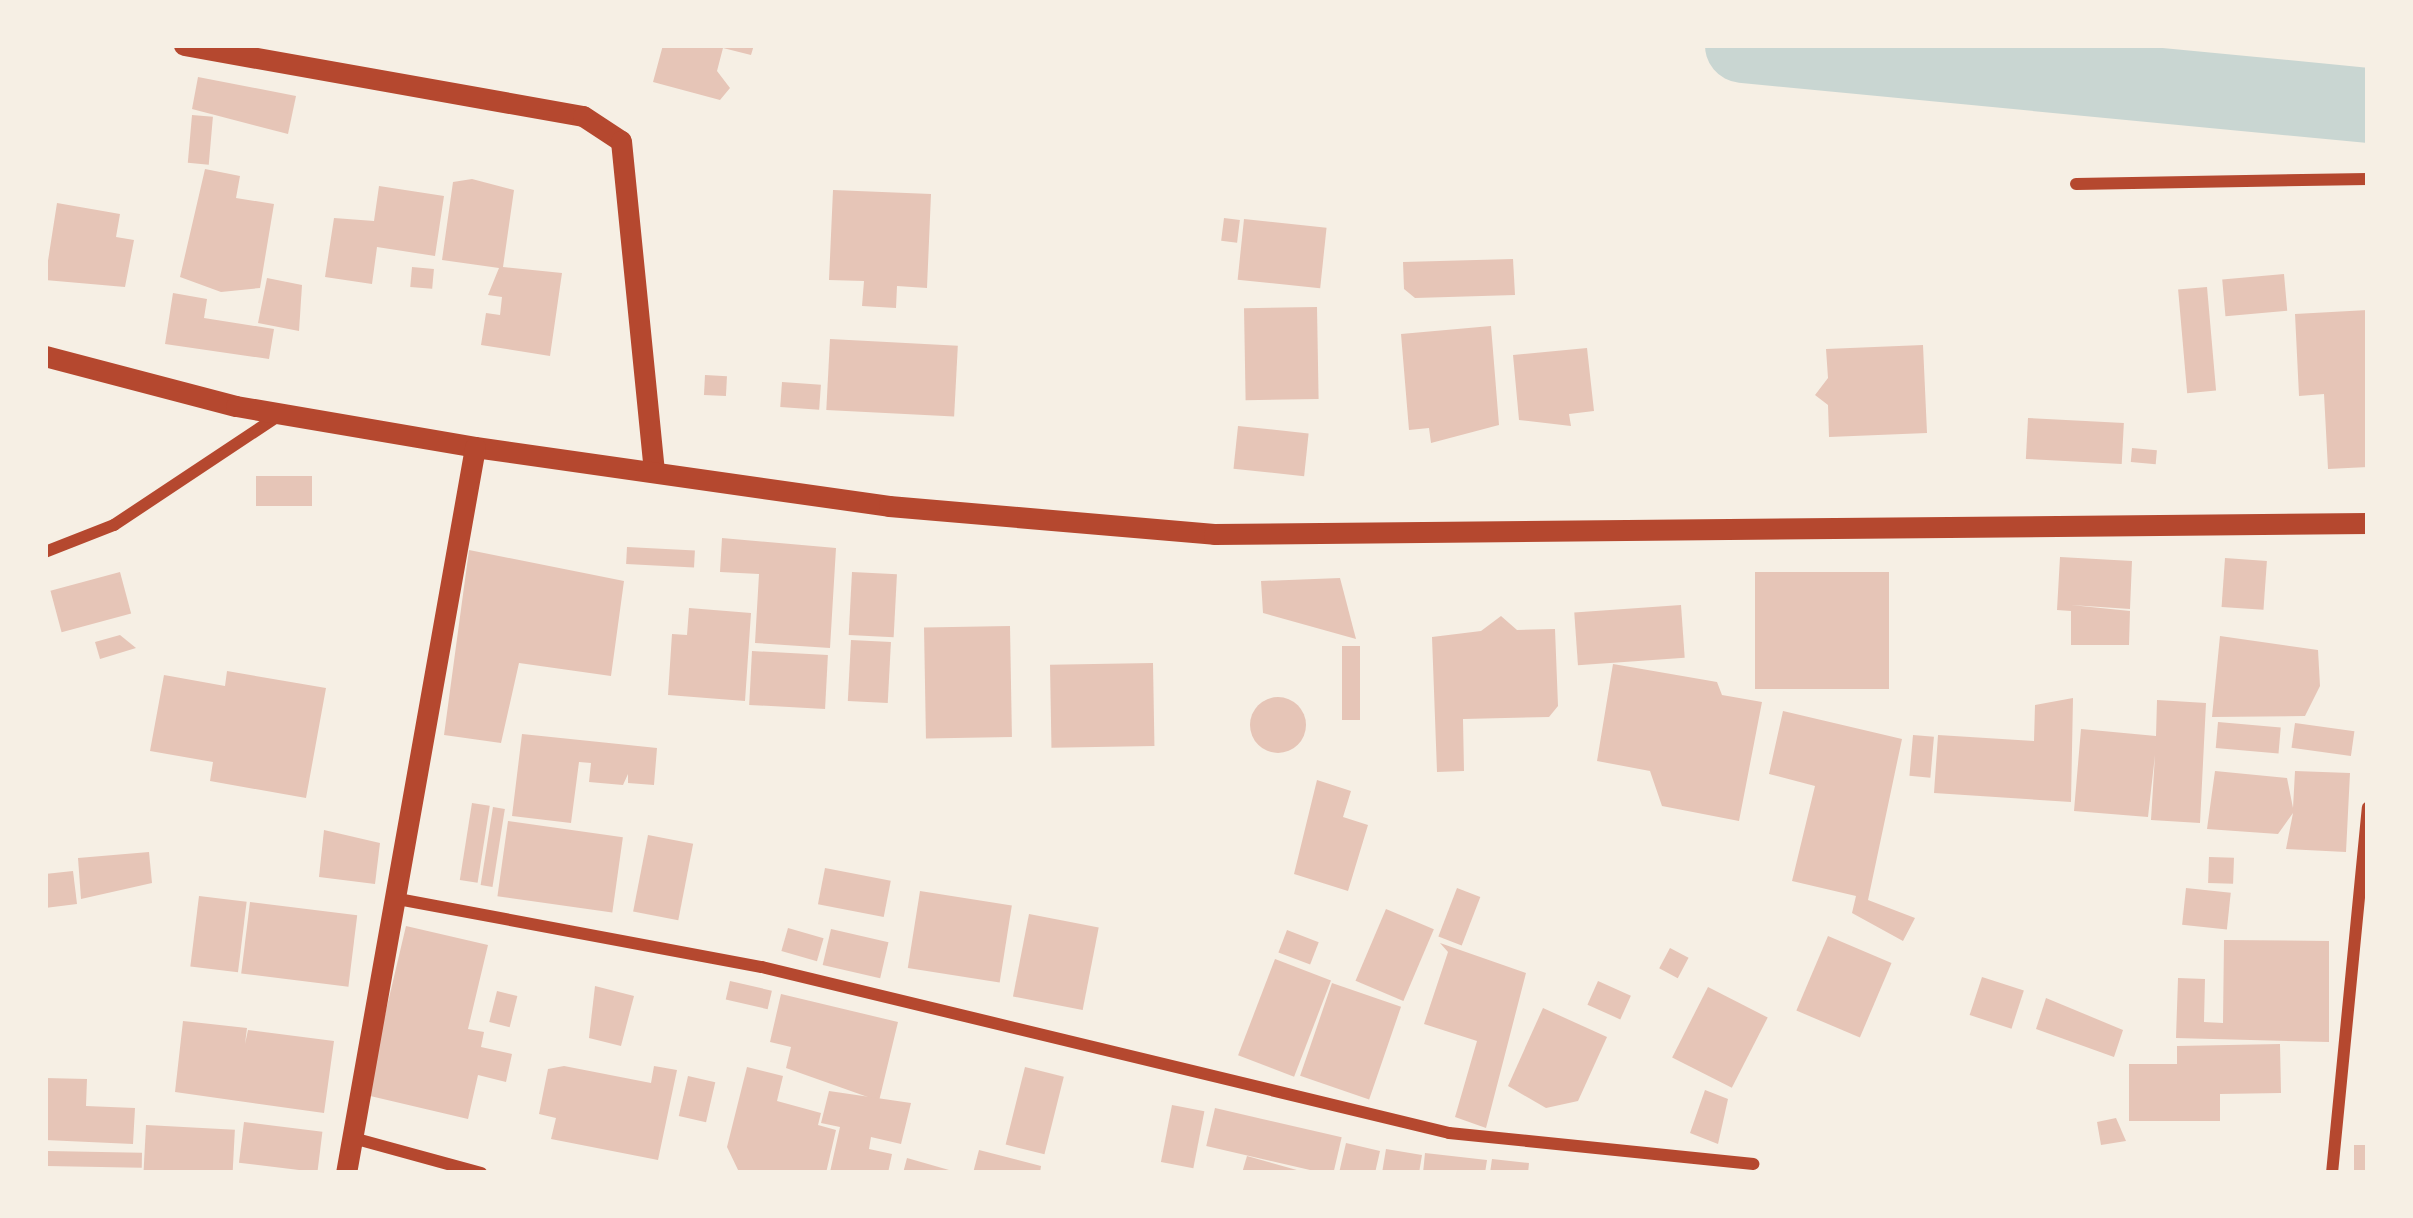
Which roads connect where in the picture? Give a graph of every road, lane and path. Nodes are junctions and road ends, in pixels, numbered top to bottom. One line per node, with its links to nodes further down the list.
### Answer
1 (184, 45): 7 (street)
2 (2368, 179): 3 (street)
3 (2076, 184)
4 (45, 356): 5 (street)
5 (282, 413): 6 (street); 9 (street)
6 (475, 447): 7 (street); 11 (street)
7 (654, 470): 8 (street)
8 (2368, 523)
9 (45, 552)
10 (2368, 808): 16 (street)
11 (398, 898): 12 (street); 13 (street)
12 (352, 1138): 14 (street); 15 (street)
13 (1753, 1164)
14 (346, 1173)
15 (481, 1173)
16 (2332, 1173)

